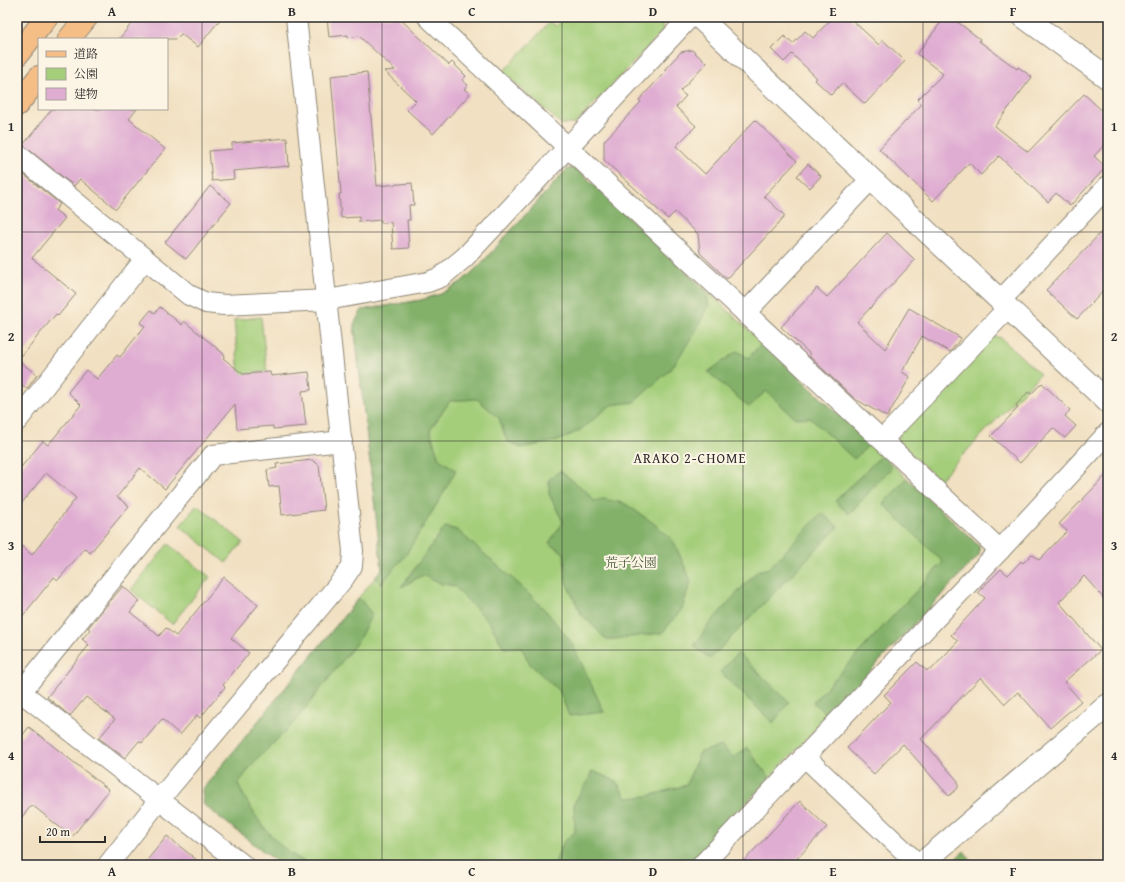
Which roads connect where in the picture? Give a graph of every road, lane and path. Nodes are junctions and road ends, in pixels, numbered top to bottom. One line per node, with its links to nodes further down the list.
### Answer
1 (47, 17): 9 (main road)
2 (87, 17): 8 (main road)
3 (296, 17): 18 (street)
4 (428, 17): 13 (street)
5 (690, 17): 13 (street)
6 (699, 17): 15 (street)
7 (1024, 17): 11 (street)
8 (70, 38)
9 (17, 55)
10 (38, 78): 12 (main road)
11 (1108, 78)
12 (17, 105)
13 (568, 147): 18 (street); 20 (street)
14 (17, 154): 17 (street)
15 (871, 179): 19 (street); 20 (street)
16 (1108, 186): 19 (street)
17 (145, 260): 18 (street); 22 (street)
18 (327, 300): 25 (street)
19 (1004, 305): 21 (street); 24 (street)
20 (746, 313): 24 (street)
21 (1108, 402)
22 (17, 421)
23 (1108, 433): 26 (street)
24 (882, 440): 26 (street)
25 (342, 441): 27 (street); 30 (street)
26 (1000, 550): 29 (street)
27 (18, 693): 30 (street)
28 (1108, 705): 34 (street)
29 (804, 756): 33 (street); 34 (street)
30 (159, 800): 31 (street); 32 (street)
31 (108, 865)
32 (243, 865)
33 (702, 865)
34 (919, 865)

